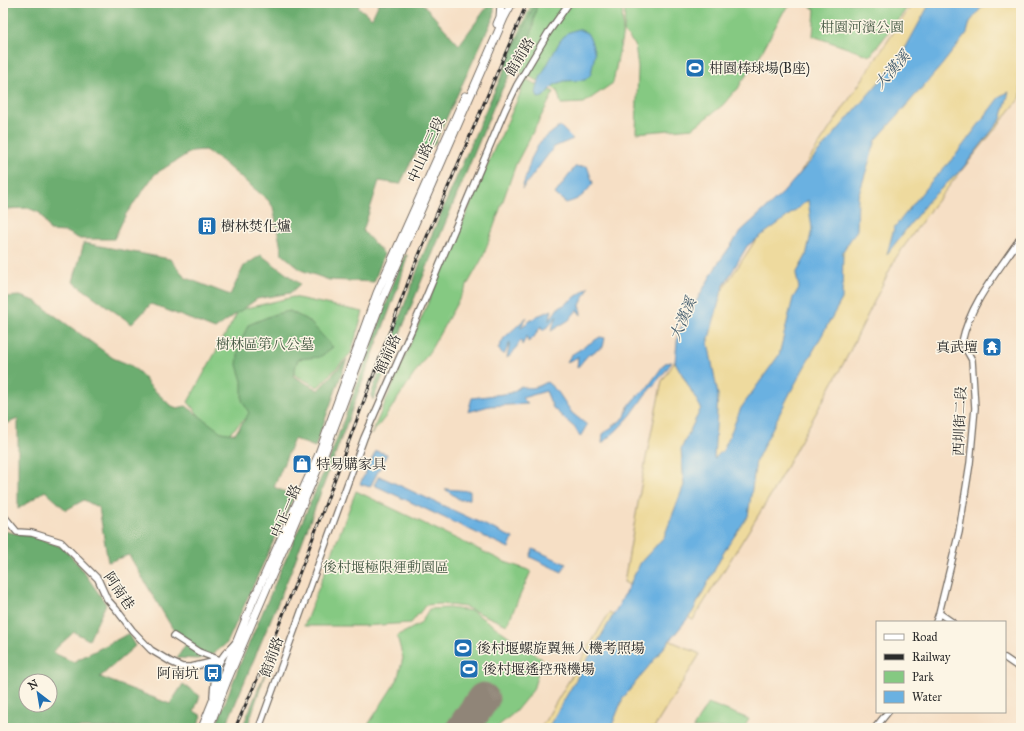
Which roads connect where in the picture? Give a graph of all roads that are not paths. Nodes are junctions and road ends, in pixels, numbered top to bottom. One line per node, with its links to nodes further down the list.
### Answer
1 (501, 3): 5 (main road, 中山路三段)
2 (507, 3): 5 (street)
3 (512, 3): 5 (main road, 中山路三段)
4 (569, 3): 22 (street, 館前路)
5 (502, 16): 7 (main road, 中山路三段); 8 (main road, 中山路三段)
6 (1021, 237): 10 (street, 西圳街二段)
7 (381, 302): 14 (main road, 中正一路)
8 (371, 307): 14 (main road, 中正一路)
9 (3, 515): 16 (street, 阿南巷)
10 (939, 613): 11 (street, 西圳街二段); 12 (street)
11 (936, 621)
12 (951, 621)
13 (174, 636): 16 (street)
14 (240, 643): 16 (street); 18 (main road, 中正一路)
15 (1006, 659): 17 (street)
16 (221, 660): 18 (street)
17 (1021, 669)
18 (216, 701): 20 (main road, 中正一路); 21 (main road, 中正一路)
19 (887, 713): 23 (street)
20 (202, 728)
21 (209, 728)
22 (259, 728)
23 (875, 728)

